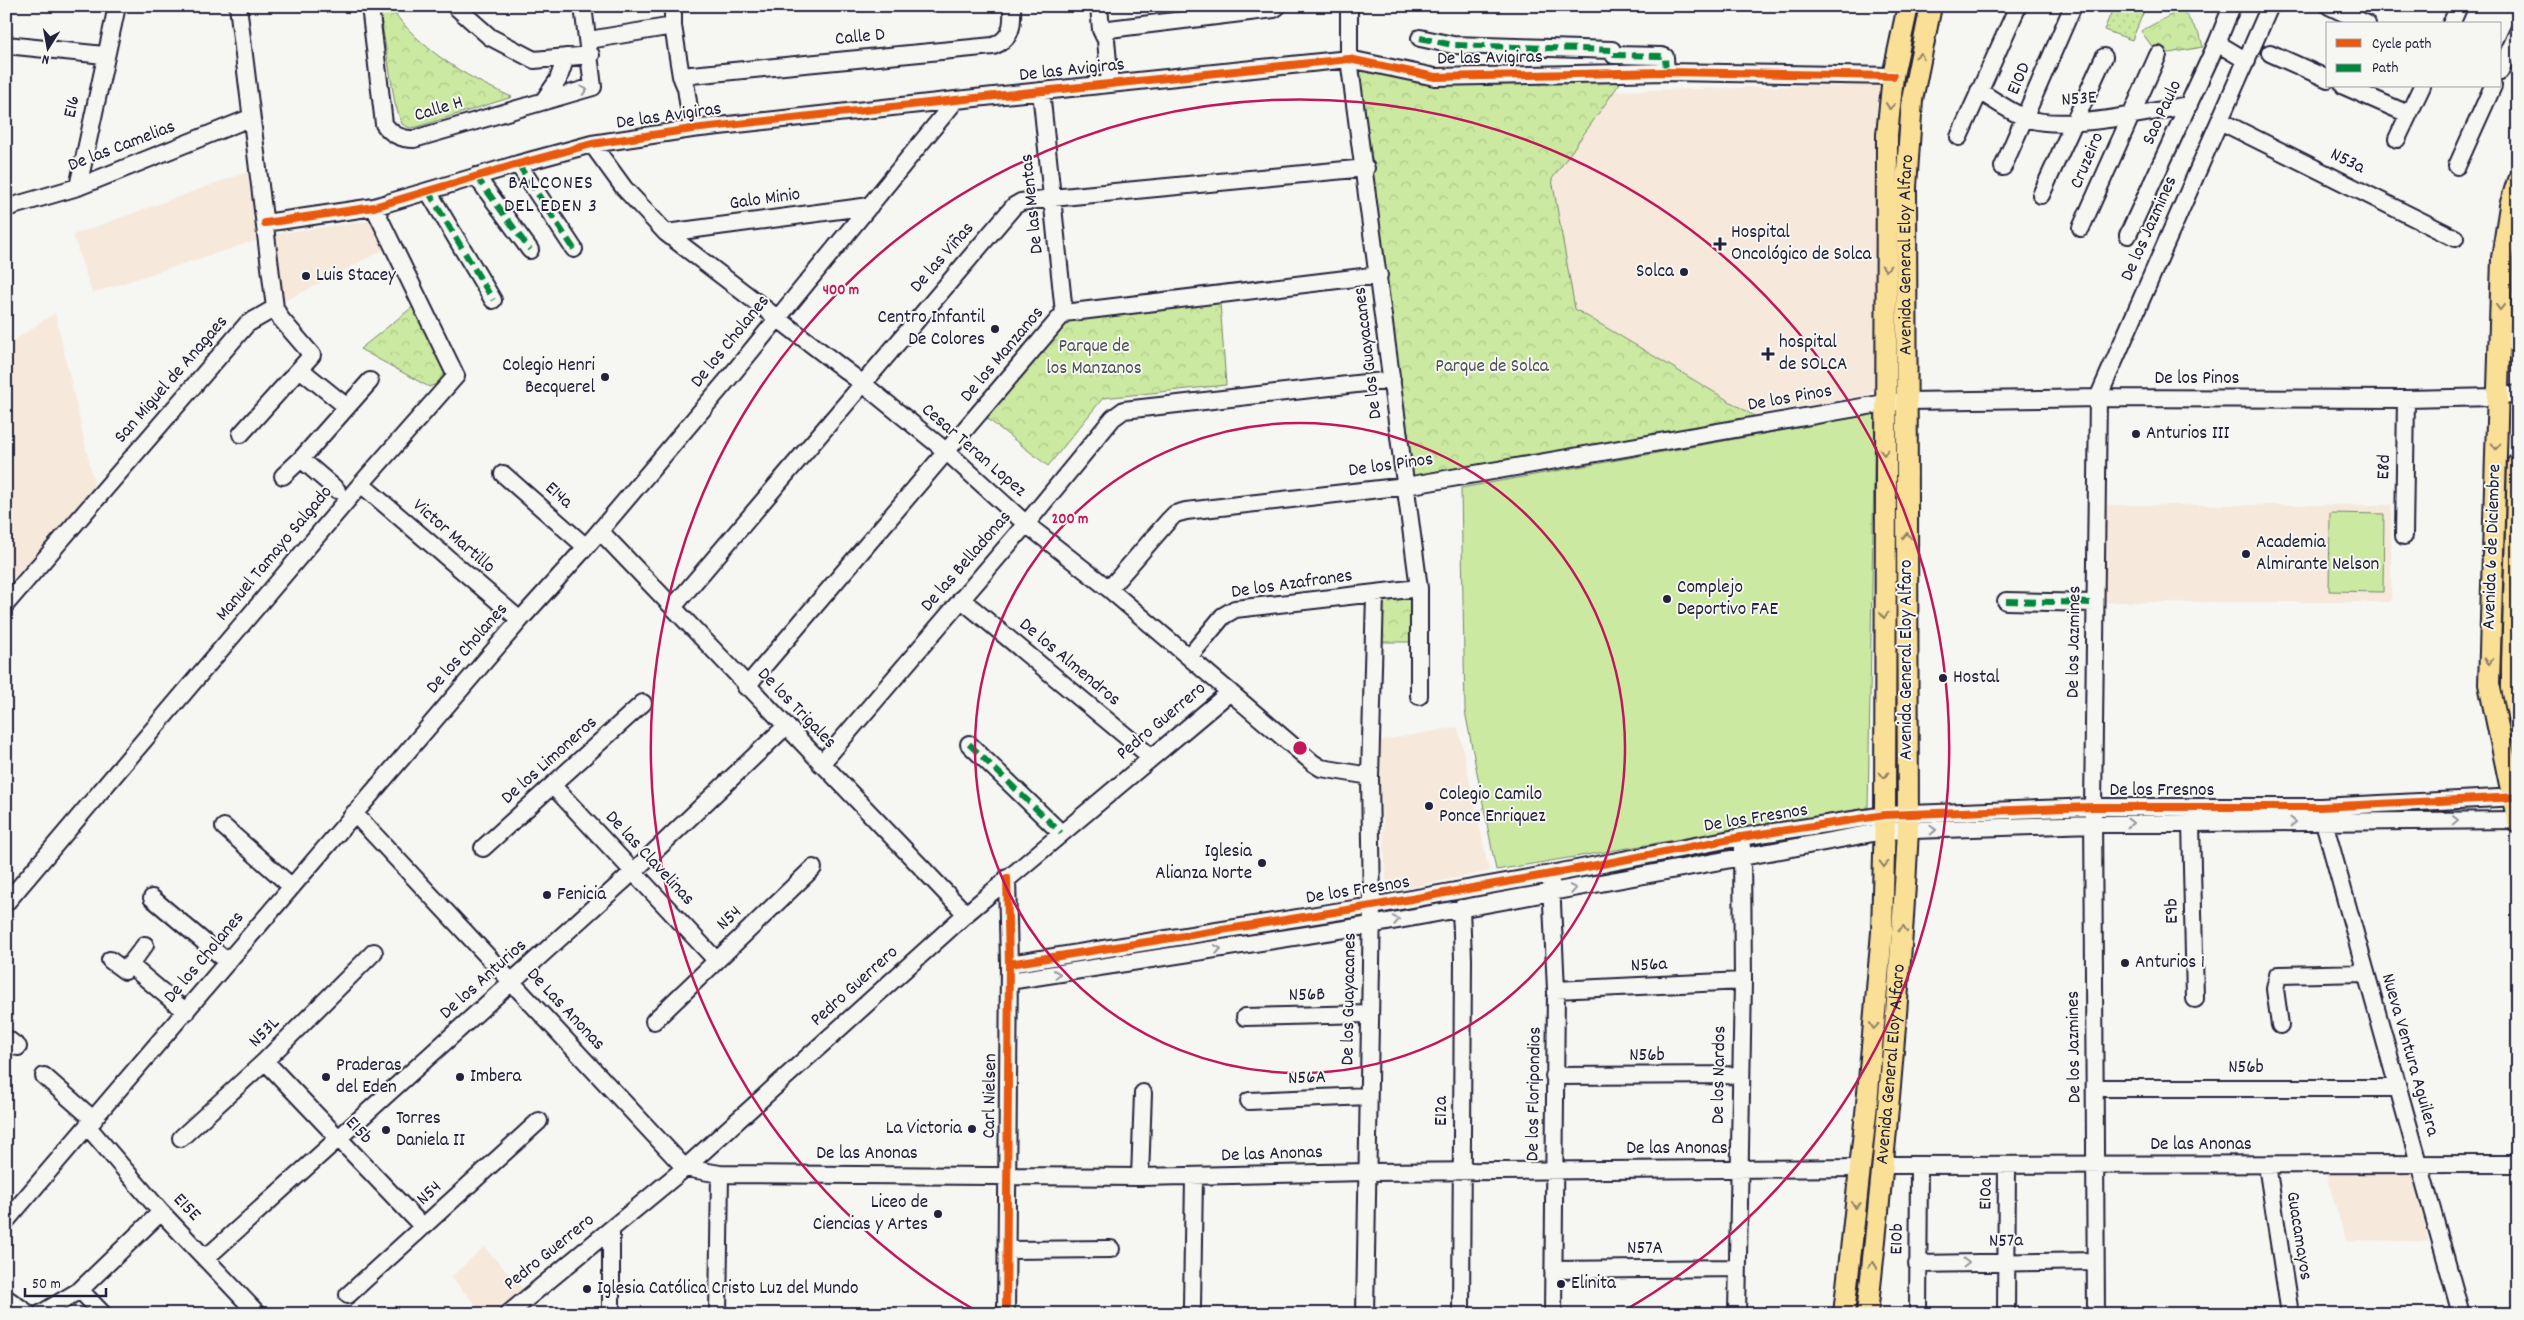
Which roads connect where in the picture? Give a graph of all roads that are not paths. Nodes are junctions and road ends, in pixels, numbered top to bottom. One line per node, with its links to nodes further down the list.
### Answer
1 (117, 6): 30 (street, E16)
2 (238, 6): 52 (street)
3 (370, 6): 47 (street, Calle H)
4 (455, 6): 32 (street)
5 (582, 6): 28 (street)
6 (672, 6): 22 (street)
7 (1012, 6): 38 (street, Calle D)
8 (1099, 6): 23 (street)
9 (1278, 6): 19 (street)
10 (1349, 6): 34 (street, De los Guayacanes)
11 (1908, 6): 39 (main road, Avenida General Eloy Alfaro)
12 (1931, 6): 93 (main road, Avenida General Eloy Alfaro, one-way to 12)
13 (2018, 6): 46 (street)
14 (2073, 6): 53 (street, E10D)
15 (2232, 6): 26 (street, Sao Paulo)
16 (2270, 6): 35 (street, De los Jazmines)
17 (2329, 6): 20 (street)
18 (2459, 6): 21 (street)
19 (1203, 11): 23 (street)
20 (2363, 22)
21 (2452, 22)
22 (673, 26): 28 (street); 38 (street)
23 (1102, 30): 41 (street)
24 (2518, 32): 36 (street)
25 (1420, 38): 37 (street)
26 (2217, 43): 35 (street); 49 (street, Sao Paulo)
27 (6, 44): 30 (street)
28 (590, 48): 32 (street); 47 (street, Calle H, one-way to 28)
29 (2270, 53): 40 (street)
30 (104, 55): 66 (street, E16)
31 (2158, 55): 51 (street, Cruzeiro)
32 (566, 57): 47 (street)
33 (2104, 57): 54 (street)
34 (1349, 59): 37 (street, De las Avigiras); 41 (street, De las Avigiras); 63 (street, De los Guayacanes)
35 (2247, 60): 55 (street, De los Jazmines)
36 (2502, 67)
37 (1666, 72): 39 (street, De las Avigiras)
38 (681, 76): 56 (street)
39 (1893, 76): 94 (main road, Avenida General Eloy Alfaro, one-way to 94)
40 (2326, 78)
41 (1106, 84): 45 (street, De las Avigiras)
42 (2349, 88): 50 (street)
43 (2421, 88): 50 (street)
44 (2492, 88): 61 (street)
45 (1041, 91): 48 (street, De las Avigiras); 69 (street, De las Mentas)
46 (1979, 91): 53 (street, N53E); 57 (street)
47 (544, 100)
48 (956, 100): 56 (street, De las Avigiras); 70 (street, De los Cholanes)
49 (2189, 105): 51 (street, N53E); 76 (street, Sao Paulo)
50 (2408, 114): 58 (street)
51 (2130, 115): 54 (street, N53E); 74 (street, Cruzeiro)
52 (250, 118): 66 (street, De las Camelias); 73 (street)
53 (2025, 118): 54 (street, N53E); 62 (street, E10D)
54 (2075, 121): 68 (street)
55 (2220, 121): 77 (street, N53a); 91 (street, De los Jazmines)
56 (686, 130): 59 (street, De las Avigiras)
57 (1959, 137)
58 (2397, 139)
59 (592, 144): 60 (street, De las Avigiras); 75 (street, Cesar Teran Lopez)
60 (518, 164): 64 (street, De las Avigiras); 78 (street)
61 (2457, 166)
62 (2003, 167)
63 (1366, 168): 69 (street, De las Viñas); 80 (street, De los Guayacanes)
64 (476, 176): 67 (street, De las Avigiras); 79 (street)
65 (2518, 180): 90 (main road, Avenida 6 de Diciembre, one-way to 90)
66 (78, 186): 72 (street, De las Camelias)
67 (428, 190): 71 (street, De las Avigiras); 81 (street)
68 (2041, 195)
69 (1052, 198): 83 (street, De las Mentas); 88 (street, De las Viñas)
70 (870, 206): 75 (street, Galo Minio); 84 (street, De los Cholanes)
71 (374, 207): 73 (street, De las Avigiras); 102 (street, Manuel Tamayo Salgado)
72 (6, 208)
73 (265, 223): 82 (street)
74 (2081, 228)
75 (666, 233): 84 (street, Cesar Teran Lopez)
76 (2128, 235)
77 (2455, 238)
78 (574, 249)
79 (530, 250)
80 (1379, 275): 83 (street, De los Manzanos); 86 (street, De los Guayacanes)
81 (493, 300)
82 (275, 308): 85 (street); 115 (street, San Miguel de Anagaes)
83 (1064, 313): 97 (street, De los Manzanos)
84 (777, 317): 88 (street, Cesar Teran Lopez); 106 (street, De los Cholanes)
85 (300, 370): 95 (street); 96 (street)
86 (1392, 380): 103 (street, De los Guayacanes); 105 (street, De las Belladonas)
87 (370, 381): 95 (street)
88 (862, 383): 97 (street, Cesar Teran Lopez); 116 (street, De las Viñas)
89 (2518, 394): 90 (street, De los Pinos)
90 (2496, 397): 92 (street, De los Pinos); 130 (main road, Avenida 6 de Diciembre, one-way to 130)
91 (2098, 398): 92 (street, De los Pinos); 93 (street, De los Pinos); 114 (street, De los Jazmines)
92 (2406, 399): 107 (street, E8d)
93 (1908, 401): 94 (street, De los Pinos); 135 (main road, Avenida General Eloy Alfaro, one-way to 93)
94 (1884, 403): 103 (street, De los Pinos); 136 (main road, Avenida General Eloy Alfaro, one-way to 136)
95 (347, 407): 98 (street)
96 (241, 434)
97 (947, 452): 105 (street, Cesar Teran Lopez); 119 (street, De los Manzanos)
98 (301, 459): 101 (street); 104 (street)
99 (2518, 463): 123 (main road, Avenida 6 de Diciembre)
100 (503, 474): 108 (street, E14a)
101 (283, 476)
102 (361, 484): 117 (street, Victor Martillo); 151 (street, Manuel Tamayo Salgado)
103 (1406, 486): 109 (street, De los Guayacanes); 110 (street, De los Pinos)
104 (337, 490)
105 (1026, 524): 110 (street, Cesar Teran Lopez); 112 (street, De las Belladonas)
106 (600, 531): 108 (street, De los Cholanes); 116 (street, De los Trigales)
107 (2404, 536)
108 (586, 547): 117 (street, De los Cholanes)
109 (1419, 588): 111 (street, De los Azafranes); 121 (street, De los Guayacanes)
110 (1108, 589): 118 (street, Cesar Teran Lopez)
111 (1375, 595): 118 (street, De los Azafranes); 128 (street, De los Guayacanes)
112 (961, 599): 126 (street, De los Almendros); 127 (street, De las Belladonas)
113 (2006, 601): 114 (street)
114 (2095, 603): 131 (street, De los Jazmines)
115 (6, 604)
116 (674, 606): 119 (street, De los Trigales)
117 (520, 620): 132 (street, De los Cholanes)
118 (1189, 657): 120 (street, Cesar Teran Lopez)
119 (746, 687): 124 (street, De los Trigales)
120 (1230, 692): 126 (street, Pedro Guerrero); 128 (street, Cesar Teran Lopez)
121 (1419, 696)
122 (643, 703): 129 (street, De los Limoneros)
123 (2518, 715)
124 (785, 727): 127 (street, De los Trigales); 145 (street, De los Anturios)
125 (969, 744): 140 (street)
126 (1151, 758): 140 (street, Pedro Guerrero)
127 (821, 764): 154 (street, De los Trigales)
128 (1370, 776): 152 (street, De los Guayacanes)
129 (553, 786): 142 (street, De los Limoneros); 145 (street, De las Clavelinas)
130 (2514, 798): 133 (street, De los Fresnos); 134 (main road, Avenida 6 de Diciembre)
131 (2092, 807): 133 (street, De los Fresnos); 135 (street, De los Fresnos); 138 (street, De los Jazmines)
132 (354, 813): 148 (street, De los Cholanes); 168 (street, De Las Anonas)
133 (2321, 814): 134 (street, De los Fresnos, one-way to 134); 137 (street, De los Fresnos, one-way to 133); 167 (street, Nueva Ventura Aguilera)
134 (2518, 821)
135 (1908, 822): 136 (street, De los Fresnos); 138 (street, De los Fresnos, one-way to 138); 193 (main road, Avenida General Eloy Alfaro, one-way to 135)
136 (1884, 823): 141 (street, De los Fresnos); 143 (street, De los Fresnos); 199 (main road, Avenida General Eloy Alfaro, one-way to 199)
137 (2191, 823): 138 (street, De los Fresnos, one-way to 137); 172 (street, E9b)
138 (2093, 824): 182 (street, De los Jazmines)
139 (224, 827): 148 (street)
140 (1061, 833): 147 (street, Pedro Guerrero)
141 (1741, 837): 143 (street, De los Nardos); 146 (street, De los Fresnos)
142 (483, 848)
143 (1742, 857): 149 (street, De los Fresnos, one-way to 143); 170 (street, De los Nardos)
144 (813, 868): 163 (street, N54)
145 (634, 872): 163 (street, De las Clavelinas); 168 (street, De los Anturios)
146 (1551, 874): 149 (street, De los Floripondios); 152 (street, De los Fresnos)
147 (1007, 878): 154 (street, Pedro Guerrero); 165 (street, Carl Nielsen)
148 (292, 887): 164 (street, De los Cholanes)
149 (1551, 893): 153 (street, De los Fresnos); 171 (street, De los Floripondios)
150 (152, 898): 164 (street)
151 (6, 903)
152 (1372, 906): 155 (street, De los Fresnos); 156 (street, De los Guayacanes)
153 (1461, 908): 156 (street, De los Fresnos, one-way to 153); 202 (street, E12a)
154 (966, 914): 198 (street, Pedro Guerrero)
155 (1293, 918): 157 (street, De los Fresnos); 158 (street)
156 (1371, 925): 158 (street, De los Fresnos); 174 (street, De los Guayacanes)
157 (1179, 936): 161 (street); 165 (street, De los Fresnos)
158 (1296, 936): 161 (street, De los Fresnos, one-way to 158)
159 (145, 945): 166 (street)
160 (374, 952): 178 (street, N53L)
161 (1183, 954): 169 (street, De los Fresnos, one-way to 161)
162 (110, 960): 166 (street)
163 (716, 960): 176 (street, N54)
164 (228, 962): 173 (street, De los Cholanes)
165 (1009, 964): 169 (street, Carl Nielsen)
166 (130, 965): 173 (street)
167 (2364, 973): 177 (street); 183 (street, Nueva Ventura Aguilera)
168 (512, 981): 190 (street, De los Anturios); 198 (street, De Las Anonas)
169 (1009, 981): 205 (street, Carl Nielsen)
170 (1743, 981): 171 (street, N56a); 179 (street, De los Nardos)
171 (1556, 990): 181 (street, De los Floripondios)
172 (2195, 999)
173 (186, 1012): 188 (street, De los Cholanes)
174 (1369, 1014): 175 (street, N56B); 185 (street, De los Guayacanes)
175 (1245, 1017)
176 (654, 1020)
177 (2280, 1025)
178 (265, 1061): 189 (street, N53L); 190 (street, E15b)
179 (1740, 1075): 181 (street, N56b); 200 (street, De los Nardos)
180 (44, 1076): 188 (street, E15E)
181 (1554, 1076): 201 (street, De los Floripondios)
182 (2095, 1088): 183 (street, N56b); 196 (street, De los Jazmines)
183 (2397, 1088): 191 (street, Nueva Ventura Aguilera)
184 (1143, 1093): 206 (street)
185 (1368, 1096): 186 (street, N56A); 203 (street, De los Guayacanes)
186 (1249, 1101)
187 (539, 1120): 210 (street, N54)
188 (91, 1124): 208 (street, E15E); 209 (street, De los Cholanes)
189 (181, 1138)
190 (340, 1140): 210 (street, E15b); 214 (street, De los Anturios)
191 (2419, 1164): 192 (street, De las Anonas); 197 (street, De las Anonas); 242 (street, Nueva Ventura Aguilera)
192 (2518, 1164)
193 (1883, 1165): 194 (street, De las Anonas); 237 (main road, Avenida General Eloy Alfaro, one-way to 193)
194 (1919, 1165): 195 (street, De las Anonas); 217 (street, E10b)
195 (2007, 1165): 196 (street, De las Anonas); 216 (street, E10a)
196 (2096, 1165): 197 (street, De las Anonas); 215 (street, De los Jazmines)
197 (2267, 1165): 241 (street, Guacamayos)
198 (685, 1168): 204 (street, De las Anonas); 211 (street, Pedro Guerrero)
199 (1860, 1168): 200 (street, De las Anonas); 236 (main road, Avenida General Eloy Alfaro, one-way to 236)
200 (1738, 1169): 201 (street, De las Anonas); 218 (street, De los Nardos)
201 (1554, 1170): 202 (street, De las Anonas); 219 (street, De los Floripondios)
202 (1462, 1171): 203 (street, De las Anonas); 233 (street, E12a)
203 (1367, 1172): 207 (street, De las Anonas); 232 (street, De los Guayacanes)
204 (720, 1174): 205 (street, De las Anonas); 230 (street)
205 (1006, 1174): 206 (street, De las Anonas); 213 (street, Carl Nielsen)
206 (1140, 1177): 207 (street, De las Anonas)
207 (1194, 1177): 223 (street)
208 (161, 1212): 214 (street, E15E); 220 (street)
209 (6, 1221)
210 (423, 1228): 221 (street, N54)
211 (611, 1229): 228 (street, Pedro Guerrero); 229 (street)
212 (1111, 1249): 213 (street)
213 (1006, 1250): 231 (street, Carl Nielsen)
214 (206, 1258): 227 (street, E15E)
215 (2095, 1260): 216 (street, N57a); 240 (street, De los Jazmines)
216 (2005, 1262): 217 (street, N57a, one-way to 216); 239 (street, E10a)
217 (1917, 1264): 238 (street, E10b)
218 (1737, 1268): 219 (street, N57A); 235 (street, De los Nardos)
219 (1553, 1270): 234 (street, De los Floripondios)
220 (80, 1290): 225 (street); 226 (street)
221 (348, 1295)
222 (6, 1298): 224 (street)
223 (1192, 1306)
224 (29, 1314)
225 (40, 1314)
226 (103, 1314)
227 (258, 1314)
228 (508, 1314)
229 (611, 1314)
230 (718, 1314)
231 (1006, 1314)
232 (1365, 1314)
233 (1461, 1314)
234 (1553, 1314)
235 (1736, 1314)
236 (1844, 1314)
237 (1867, 1314)
238 (1918, 1314)
239 (2006, 1314)
240 (2096, 1314)
241 (2290, 1314)
242 (2461, 1314)

